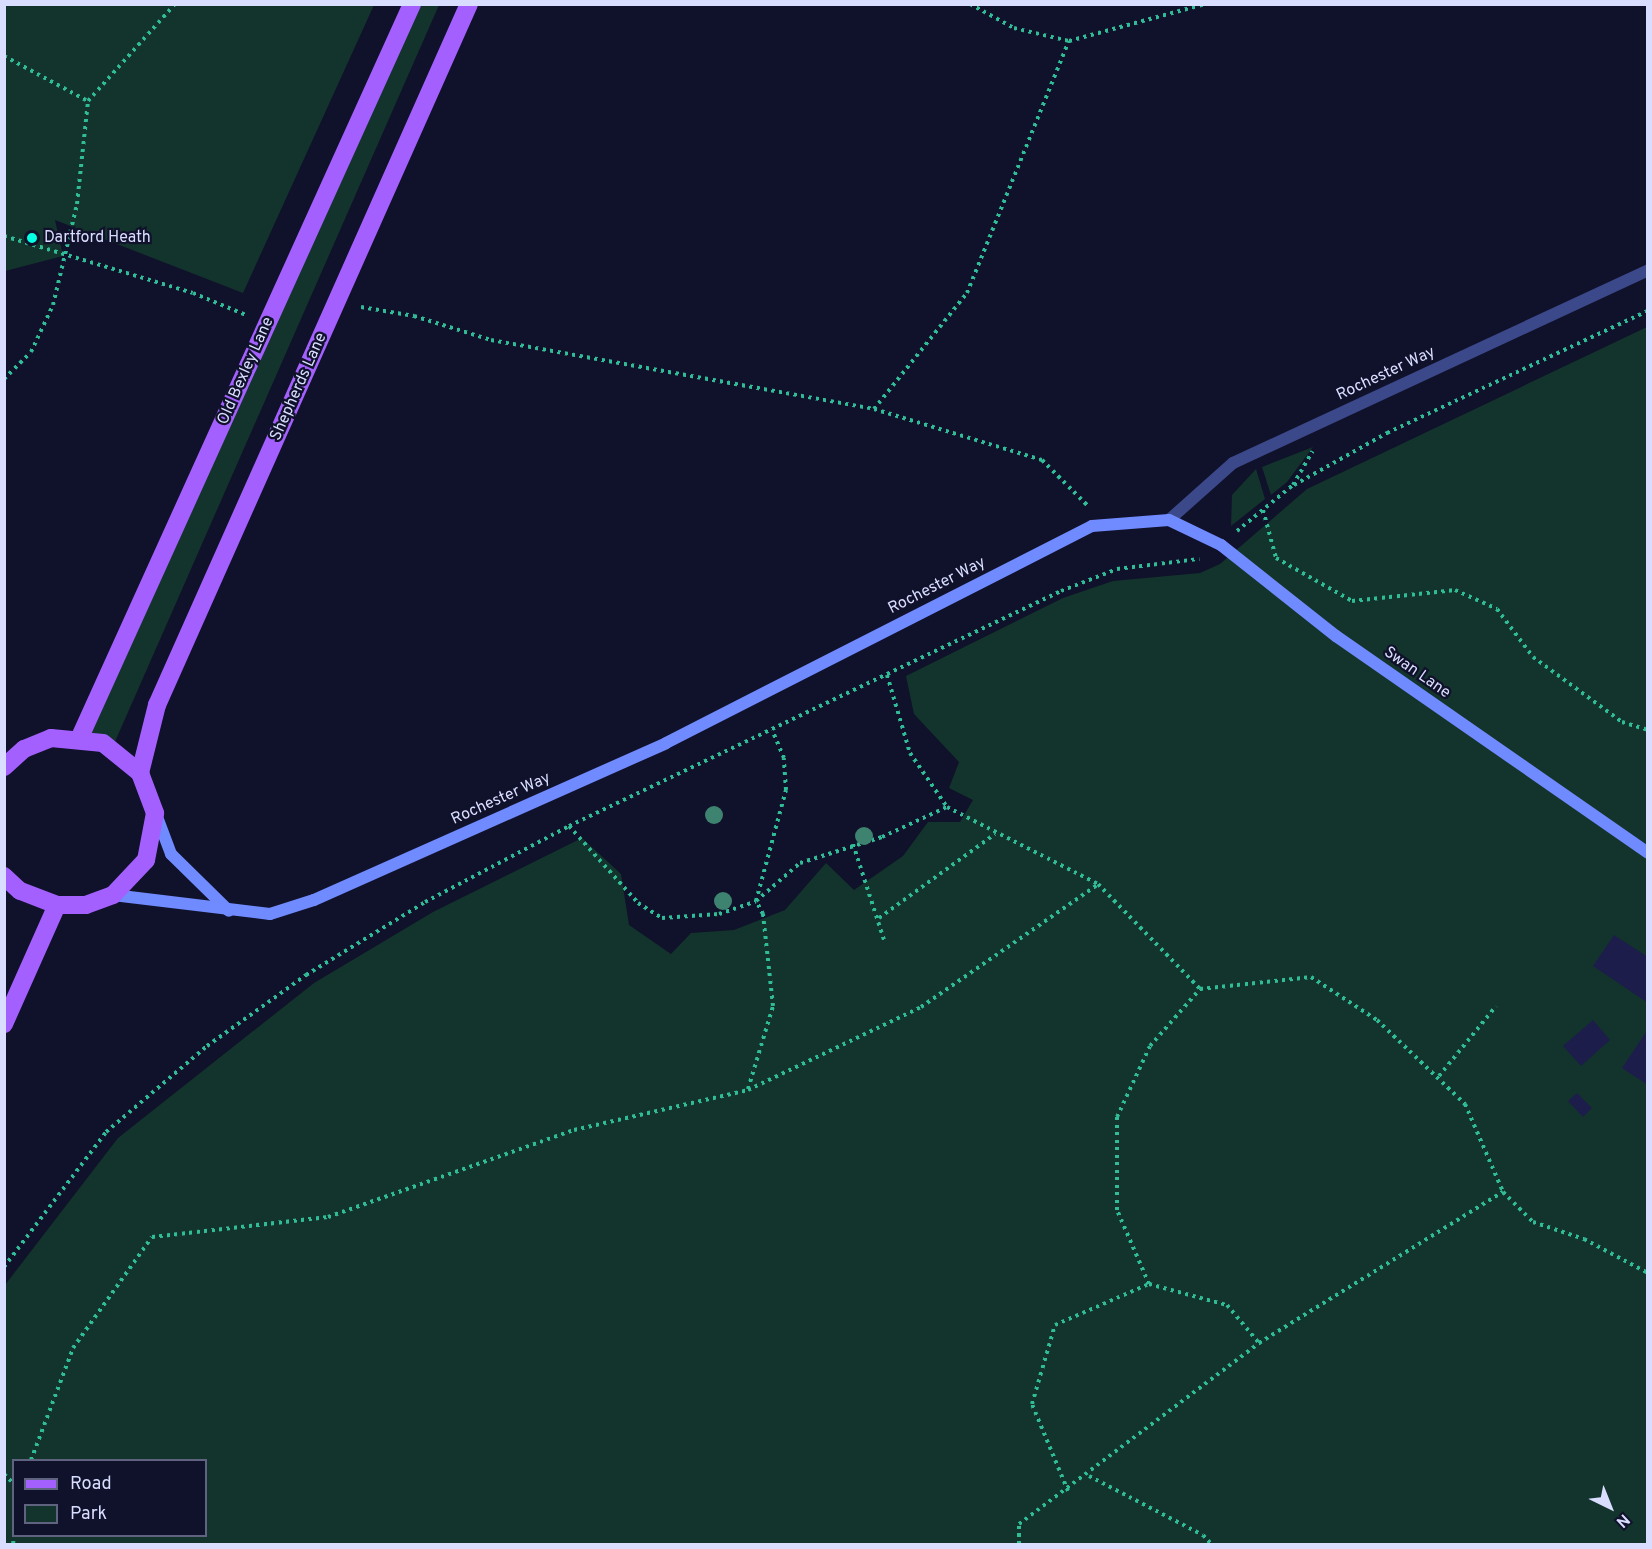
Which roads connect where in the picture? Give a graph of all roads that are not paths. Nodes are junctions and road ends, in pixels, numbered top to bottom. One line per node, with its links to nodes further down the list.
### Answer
1 (412, 4): 5 (main road, Old Bexley Lane)
2 (469, 4): 7 (main road, Shepherds Lane)
3 (1647, 270): 4 (street, Rochester Way)
4 (1169, 520): 9 (street, Swan Lane); 13 (street, Rochester Way)
5 (80, 737): 6 (main road); 7 (main road)
6 (4, 767)
7 (140, 773): 8 (main road)
8 (155, 813): 11 (main road); 13 (street)
9 (1647, 853)
10 (5, 877): 12 (main road)
11 (113, 894): 12 (main road); 13 (street, Rochester Way)
12 (57, 905): 14 (main road)
13 (230, 911)
14 (4, 1024)

